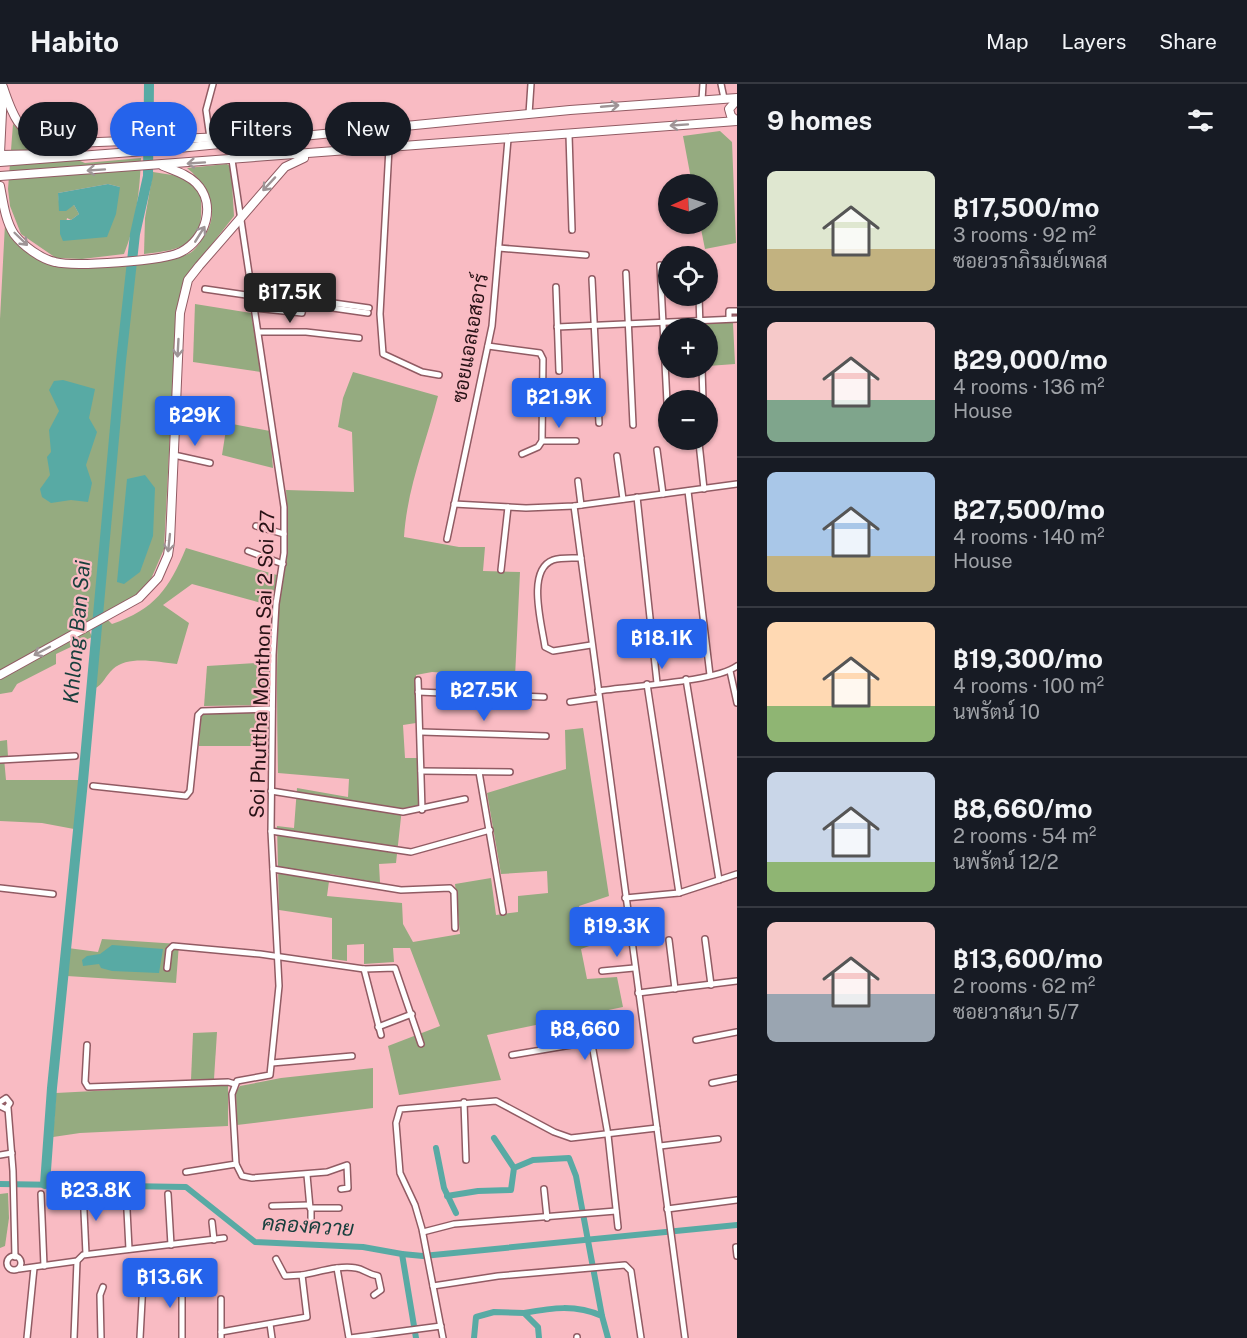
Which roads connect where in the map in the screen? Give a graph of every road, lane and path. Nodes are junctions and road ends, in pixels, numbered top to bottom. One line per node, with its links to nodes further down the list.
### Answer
1 (213, 84): 12 (street)
2 (531, 84): 9 (street)
3 (703, 84): 6 (street)
4 (722, 84): 7 (street)
5 (3, 86): 16 (main road); 21 (main road)
6 (702, 99): 7 (main road); 9 (main road, one-way to 6)
7 (724, 99): 8 (main road)
8 (737, 99): 10 (main road)
9 (529, 114): 11 (main road)
10 (737, 121): 14 (main road, one-way to 14)
11 (411, 125)
12 (209, 131)
13 (325, 133): 17 (main road)
14 (569, 135): 15 (main road); 31 (street)
15 (508, 139): 18 (main road); 32 (street, ซอยแอลเอสอาร์)
16 (110, 143)
17 (197, 143)
18 (411, 146)
19 (18, 153): 21 (main road)
20 (325, 153): 22 (main road)
21 (0, 154)
22 (317, 154): 25 (main road); 30 (main road, one-way to 30)
23 (67, 156): 26 (main road)
24 (389, 156): 53 (street)
25 (232, 160): 27 (main road, one-way to 27); 30 (street, Soi Phuttha Monthon Sai 2 Soi 27)
26 (0, 162)
27 (158, 166): 28 (main road, one-way to 28); 29 (main road, one-way to 27)
28 (0, 176)
29 (0, 186)
30 (241, 217): 38 (street, Soi Phuttha Monthon Sai 2 Soi 27); 61 (main road, one-way to 61)
31 (572, 230)
32 (500, 248): 33 (street); 51 (street, ซอยแอลเอสอาร์)
33 (586, 255)
34 (626, 273): 46 (street)
35 (592, 279): 47 (street)
36 (556, 287): 48 (street)
37 (206, 289): 38 (street)
38 (253, 296): 39 (street, Soi Phuttha Monthon Sai 2 Soi 27)
39 (255, 308): 41 (street); 49 (street, Soi Phuttha Monthon Sai 2 Soi 27)
40 (737, 309): 42 (street)
41 (368, 310)
42 (729, 317): 43 (street); 44 (street)
43 (714, 318)
44 (737, 319)
45 (658, 321): 46 (street)
46 (629, 323): 47 (street); 55 (street)
47 (594, 325): 48 (street); 54 (street)
48 (557, 327): 52 (street)
49 (259, 332): 50 (street); 75 (street, Soi Phuttha Monthon Sai 2 Soi 27)
50 (359, 338)
51 (488, 346): 56 (street); 71 (street, ซอยแอลเอสอาร์)
52 (559, 371)
53 (439, 375)
54 (598, 423)
55 (633, 425)
56 (542, 441): 57 (street); 60 (street)
57 (576, 441)
58 (657, 450): 68 (street)
59 (700, 450): 66 (street)
60 (522, 454)
61 (174, 455): 63 (street); 84 (main road, one-way to 84)
62 (617, 456): 70 (street)
63 (210, 464)
64 (578, 482): 72 (street)
65 (737, 484): 66 (street)
66 (704, 489): 67 (street)
67 (688, 491): 68 (street); 85 (street)
68 (663, 494): 69 (street)
69 (637, 497): 70 (street); 88 (street)
70 (623, 499): 72 (street)
71 (454, 504): 73 (street); 76 (street, ซอยแอลเอสอาร์)
72 (577, 506): 73 (street); 78 (street)
73 (508, 507): 80 (street)
74 (256, 526): 75 (street)
75 (284, 534): 79 (street, Soi Phuttha Monthon Sai 2 Soi 27)
76 (447, 539)
77 (248, 550): 79 (street)
78 (581, 558): 81 (street); 81 (street)
79 (283, 564): 96 (street, Soi Phuttha Monthon Sai 2 Soi 27)
80 (501, 570)
81 (591, 645): 90 (street)
82 (737, 666): 83 (street)
83 (730, 671): 85 (street); 95 (street)
84 (0, 675)
85 (710, 675): 86 (street)
86 (686, 679): 88 (street); 112 (street)
87 (418, 680): 91 (street)
88 (657, 683): 89 (street)
89 (647, 684): 90 (street); 114 (street)
90 (598, 691): 93 (street)
91 (418, 692): 92 (street); 97 (street)
92 (544, 697)
93 (598, 698): 94 (street); 116 (street)
94 (570, 702)
95 (737, 703)
96 (272, 709): 104 (street); 105 (street, Soi Phuttha Monthon Sai 2 Soi 27)
97 (421, 732): 98 (street); 101 (street)
98 (546, 736)
99 (75, 756): 100 (street)
100 (0, 760)
101 (421, 771): 102 (street); 107 (street)
102 (479, 772): 103 (street); 108 (street)
103 (510, 772)
104 (93, 786)
105 (271, 791): 107 (street); 109 (street, Soi Phuttha Monthon Sai 2 Soi 27)
106 (465, 800): 107 (street)
107 (422, 810)
108 (490, 830): 109 (street); 117 (street)
109 (271, 831): 110 (street, Soi Phuttha Monthon Sai 2 Soi 27)
110 (273, 869): 120 (street); 123 (street, Soi Phuttha Monthon Sai 2 Soi 27)
111 (737, 874): 112 (street)
112 (719, 880): 114 (street)
113 (0, 888): 115 (street)
114 (680, 893): 116 (street)
115 (53, 894)
116 (625, 898): 118 (street)
117 (503, 912)
118 (627, 916): 119 (street); 125 (street)
119 (602, 920)
120 (455, 928)
121 (705, 939): 129 (street)
122 (669, 940): 130 (street)
123 (278, 956): 124 (street); 126 (street); 141 (street, Soi Phuttha Monthon Sai 2 Soi 27)
124 (167, 968)
125 (634, 968): 127 (street); 131 (street)
126 (364, 969): 132 (street); 133 (street)
127 (602, 970)
128 (737, 981): 129 (street)
129 (711, 985): 130 (street)
130 (675, 989): 131 (street)
131 (638, 993): 147 (street)
132 (412, 1014): 133 (street); 137 (street)
133 (378, 1027): 135 (street)
134 (737, 1032): 136 (street)
135 (381, 1035)
136 (696, 1040)
137 (421, 1044)
138 (87, 1045): 144 (street)
139 (512, 1055): 148 (street)
140 (352, 1056): 141 (street)
141 (272, 1063): 144 (street)
142 (737, 1078): 143 (street)
143 (712, 1083)
144 (235, 1084): 154 (street)
145 (464, 1102): 148 (street); 153 (street); 173 (street)
146 (1, 1104): 151 (street)
147 (657, 1128): 148 (street); 150 (street)
148 (608, 1135): 168 (street)
149 (718, 1139): 150 (street)
150 (660, 1146): 167 (street)
151 (12, 1153): 152 (street); 181 (street)
152 (0, 1155)
153 (466, 1160)
154 (236, 1164): 155 (street); 156 (street)
155 (186, 1172)
156 (307, 1175): 158 (street); 165 (street)
157 (544, 1188): 169 (street)
158 (341, 1189)
159 (83, 1190): 179 (street)
160 (126, 1191): 178 (street)
161 (41, 1194): 184 (street)
162 (168, 1194): 176 (street)
163 (737, 1200): 167 (street)
164 (272, 1206): 165 (street)
165 (310, 1207): 166 (street); 171 (street)
166 (339, 1208)
167 (667, 1209): 207 (street)
168 (616, 1212): 169 (street); 172 (street)
169 (547, 1218): 173 (street)
170 (212, 1222): 175 (street)
171 (311, 1227)
172 (618, 1227)
173 (423, 1232): 190 (street)
174 (224, 1238): 175 (street)
175 (214, 1240): 176 (street)
176 (171, 1245): 178 (street)
177 (736, 1247): 180 (street)
178 (129, 1249): 179 (street)
179 (86, 1254): 183 (street)
180 (737, 1256)
181 (15, 1257): 187 (street); 187 (street)
182 (276, 1259): 188 (street)
183 (77, 1261): 184 (street); 199 (street)
184 (45, 1266): 185 (street)
185 (34, 1268): 187 (street); 198 (street)
186 (337, 1268): 188 (street); 193 (street); 204 (street)
187 (19, 1269)
188 (303, 1275): 195 (street)
189 (143, 1282): 201 (street)
190 (433, 1286): 196 (street); 206 (street)
191 (103, 1287): 200 (street)
192 (187, 1287): 202 (street)
193 (374, 1295)
194 (221, 1299): 197 (street)
195 (270, 1324): 197 (street); 203 (street)
196 (441, 1326): 204 (street); 205 (street)
197 (221, 1335)
198 (27, 1338)
199 (75, 1338)
200 (101, 1338)
201 (140, 1338)
202 (182, 1338)
203 (272, 1338)
204 (350, 1338)
205 (443, 1338)
206 (641, 1338)
207 (685, 1338)

